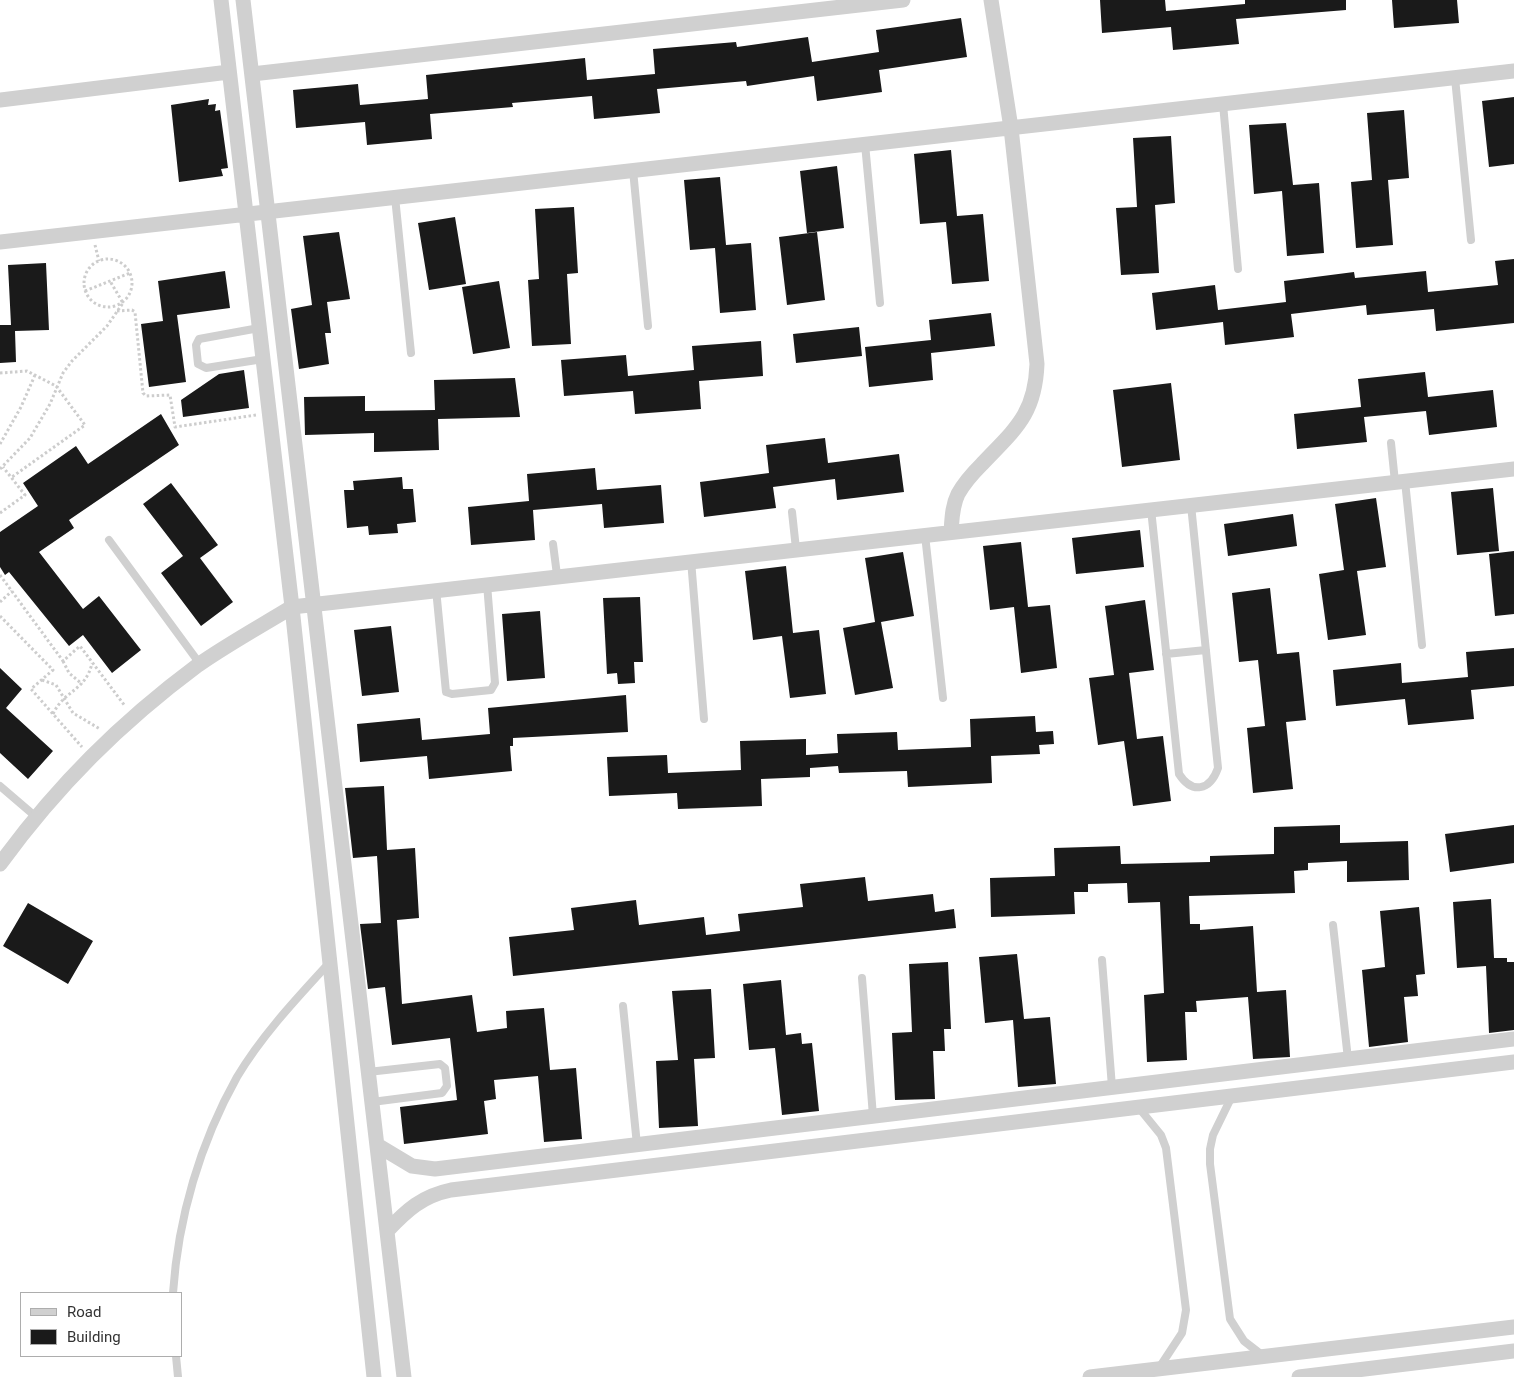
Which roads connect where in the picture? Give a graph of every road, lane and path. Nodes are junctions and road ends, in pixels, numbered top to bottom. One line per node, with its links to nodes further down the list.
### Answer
1 (221, 0): 6 (street)
2 (243, 0): 7 (street)
3 (903, 0): 7 (street)
4 (991, 0): 11 (street)
5 (1514, 71): 8 (street)
6 (229, 72): 9 (street); 16 (street)
7 (252, 74): 15 (street)
8 (1455, 78): 10 (street); 17 (lane)
9 (0, 100)
10 (1223, 104): 11 (street); 19 (lane)
11 (1011, 128): 12 (street); 44 (street)
12 (865, 144): 13 (street); 24 (lane)
13 (633, 170): 14 (street); 26 (lane)
14 (395, 197): 15 (street); 28 (lane)
15 (268, 212): 16 (street); 58 (street)
16 (245, 214): 18 (street); 27 (street)
17 (1471, 240)
18 (0, 242)
19 (1238, 269)
20 (130, 273): 21 (path); 22 (path); 23 (path)
21 (110, 281): 22 (path); 23 (path)
22 (85, 292): 23 (path)
23 (123, 303): 25 (path)
24 (880, 303)
25 (117, 311): 32 (path); 33 (path)
26 (648, 326)
27 (259, 328): 29 (street); 29 (lane)
28 (411, 353)
29 (263, 359): 33 (street)
30 (0, 373): 31 (path)
31 (35, 375): 32 (path); 35 (path)
32 (56, 386): 36 (path); 38 (path)
33 (269, 413): 59 (street)
34 (1391, 443): 39 (lane)
35 (0, 444)
36 (2, 468): 38 (path)
37 (1514, 469): 39 (street)
38 (12, 477): 43 (path)
39 (1400, 482): 40 (street); 61 (lane)
40 (1190, 505): 41 (street); 62 (lane)
41 (1151, 510): 44 (street); 63 (lane)
42 (792, 512): 48 (lane)
43 (0, 513)
44 (951, 532): 45 (street)
45 (925, 534): 48 (street); 70 (lane)
46 (109, 540): 66 (lane)
47 (553, 544): 50 (lane)
48 (796, 549): 49 (street)
49 (691, 560): 50 (street); 73 (lane)
50 (557, 575): 53 (street)
51 (0, 576): 52 (path)
52 (4, 581): 54 (path); 56 (path)
53 (487, 583): 55 (street); 55 (lane)
54 (0, 585)
55 (436, 589): 58 (street)
56 (12, 591): 57 (path); 64 (path)
57 (0, 602)
58 (314, 603): 59 (street); 87 (street)
59 (292, 607): 66 (street); 80 (street)
60 (0, 616): 67 (path)
61 (1422, 645)
62 (1206, 650): 63 (lane); 63 (lane)
63 (1166, 654)
64 (63, 660): 65 (path); 68 (path)
65 (92, 662): 68 (path); 72 (path)
66 (200, 664): 72 (street)
67 (42, 680): 69 (path); 71 (path)
68 (82, 684): 69 (path)
69 (63, 698): 71 (path); 74 (path)
70 (943, 698)
71 (53, 714): 75 (path)
72 (133, 716): 74 (street)
73 (704, 719)
74 (112, 736): 75 (street)
75 (89, 756): 77 (street)
76 (0, 786): 77 (lane)
77 (35, 816): 78 (street)
78 (0, 864)
79 (1333, 925): 85 (lane)
80 (331, 960): 96 (lane); 104 (street)
81 (1102, 960): 88 (lane)
82 (862, 978): 92 (lane)
83 (623, 1006): 94 (lane)
84 (1514, 1039): 85 (street)
85 (1348, 1059): 88 (street)
86 (1514, 1062): 89 (street)
87 (368, 1072): 90 (street); 90 (lane)
88 (1112, 1087): 92 (street)
89 (1232, 1096): 91 (street); 100 (lane)
90 (372, 1102): 93 (street)
91 (1139, 1108): 95 (street); 101 (lane)
92 (873, 1116): 94 (street)
93 (377, 1145): 94 (street); 95 (street)
94 (637, 1145)
95 (387, 1230): 105 (street)
96 (173, 1292)
97 (1514, 1327): 100 (street)
98 (1514, 1351): 102 (street)
99 (176, 1357): 103 (lane)
100 (1264, 1357): 101 (street)
101 (1158, 1369): 106 (street)
102 (1384, 1372): 107 (street)
103 (178, 1377)
104 (374, 1377)
105 (404, 1377)
106 (1090, 1377)
107 (1299, 1377)

